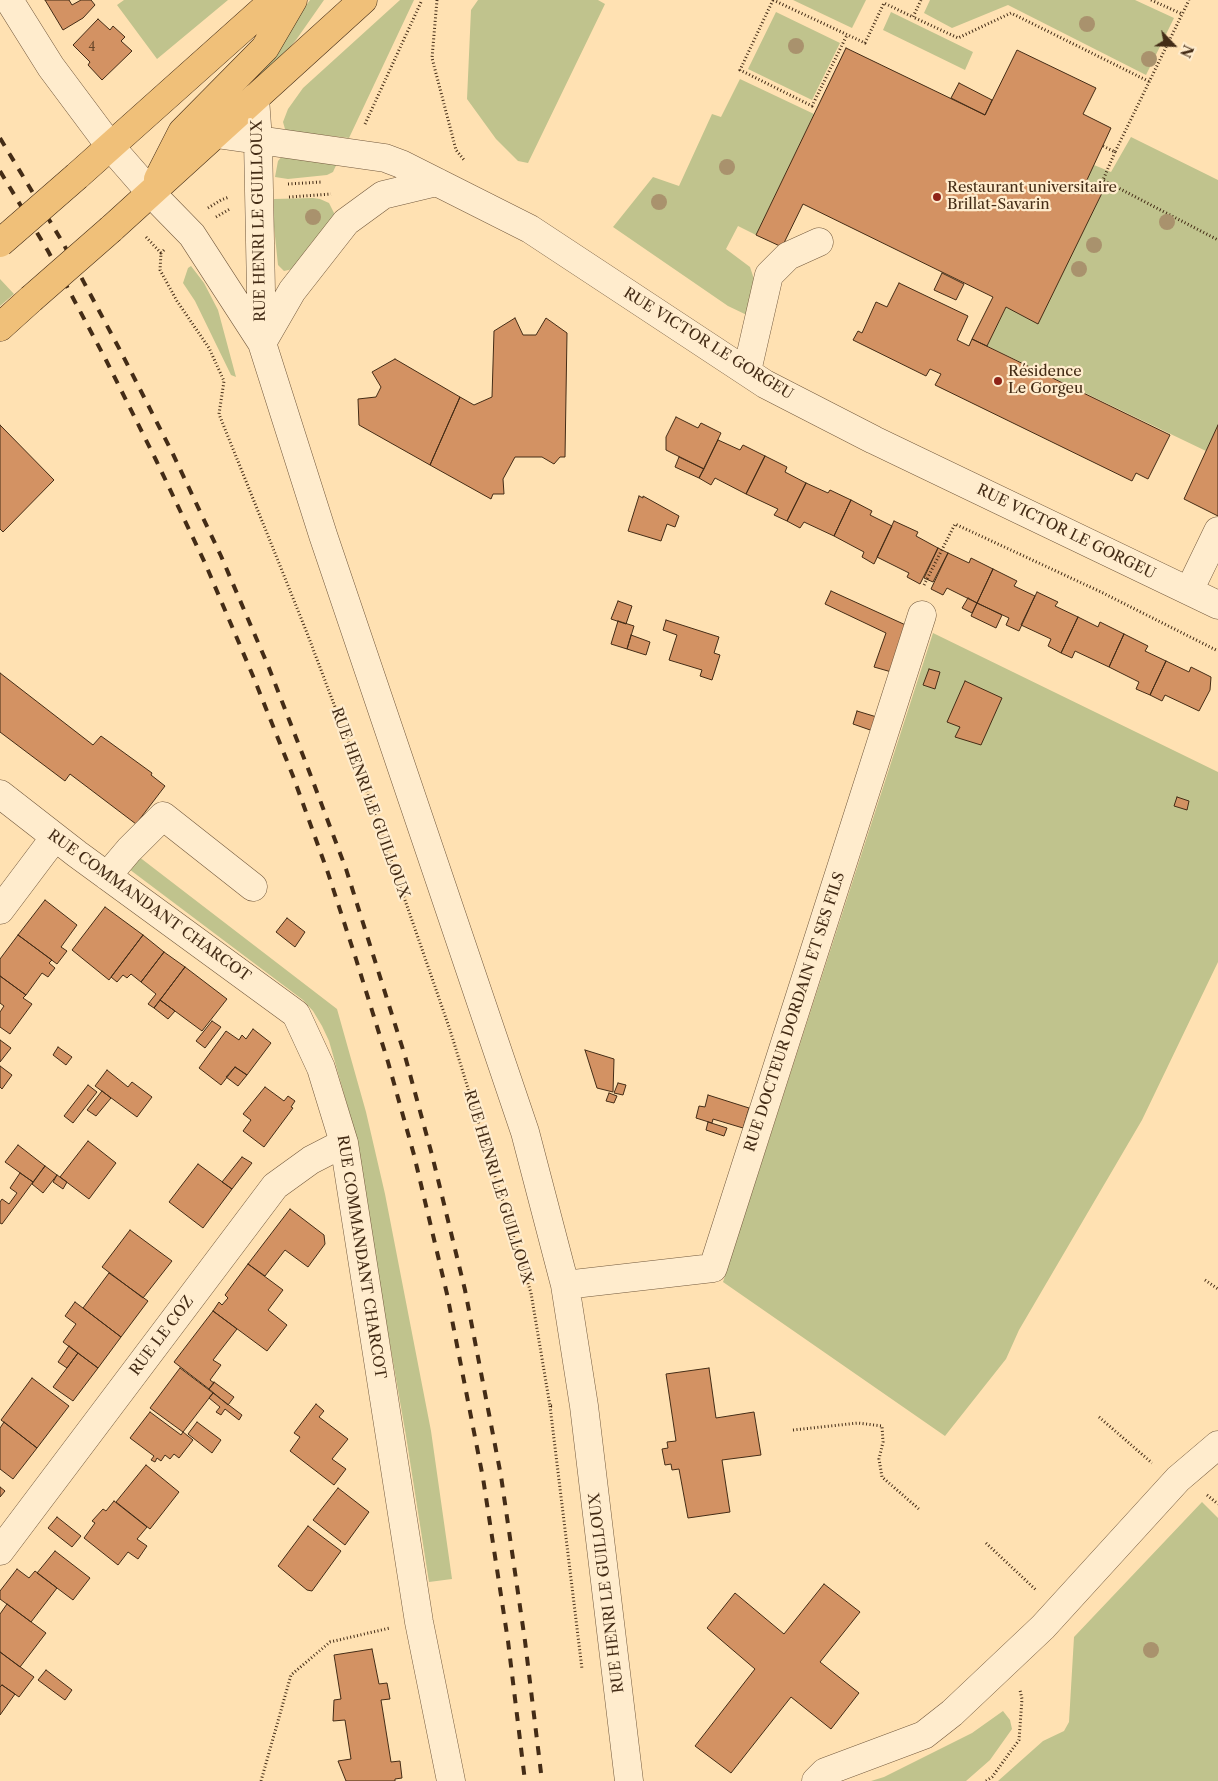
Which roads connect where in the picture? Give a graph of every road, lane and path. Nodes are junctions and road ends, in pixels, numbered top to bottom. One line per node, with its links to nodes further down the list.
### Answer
1 (9, 0): 17 (street, RUE HENRI LE GUILLOUX)
2 (274, 0): 17 (main road)
3 (292, 0): 22 (main road)
4 (363, 0): 14 (main road)
5 (437, 0): 20 (path)
6 (773, 0): 12 (path); 12 (path)
7 (921, 0): 11 (path)
8 (1151, 0): 10 (path)
9 (1189, 0): 10 (path)
10 (1182, 14): 13 (path)
11 (913, 17): 12 (path); 13 (path)
12 (847, 35)
13 (1150, 82): 19 (path)
14 (255, 98): 15 (main road); 16 (street, RUE HENRI LE GUILLOUX)
15 (216, 134): 16 (street, RUE VICTOR LE GORGEU); 22 (main road)
16 (258, 140): 21 (street, RUE VICTOR LE GORGEU); 28 (street, RUE HENRI LE GUILLOUX)
17 (110, 146): 22 (street, RUE HENRI LE GUILLOUX); 26 (main road, bridge)
18 (1104, 146): 19 (path)
19 (1115, 152): 24 (path)
20 (466, 162)
21 (437, 182): 28 (street); 29 (street, RUE VICTOR LE GORGEU)
22 (151, 193): 23 (street, RUE HENRI LE GUILLOUX); 27 (main road, bridge)
23 (183, 226): 28 (street, RUE HENRI LE GUILLOUX); 44 (path, RUE HENRI LE GUILLOUX)
24 (1218, 240)
25 (819, 242): 29 (street)
26 (0, 243)
27 (0, 327)
28 (262, 343): 42 (street, RUE HENRI LE GUILLOUX)
29 (747, 372): 31 (street, RUE VICTOR LE GORGEU)
30 (1218, 532): 31 (street)
31 (1190, 591): 33 (street, RUE VICTOR LE GORGEU)
32 (921, 604): 34 (path); 42 (street, RUE DOCTEUR DORDAIN ET SES FILS)
33 (1218, 605)
34 (1218, 651)
35 (0, 794): 36 (street, RUE COMMANDANT CHARCOT)
36 (55, 837): 37 (street, RUE COMMANDANT CHARCOT); 39 (street)
37 (107, 876): 38 (street); 40 (street, RUE COMMANDANT CHARCOT)
38 (253, 887)
39 (0, 910)
40 (344, 1143): 50 (street, RUE LE COZ); 52 (street, RUE COMMANDANT CHARCOT)
41 (1205, 1280): 43 (path)
42 (565, 1285): 45 (street, RUE HENRI LE GUILLOUX)
43 (1218, 1289)
44 (550, 1406): 45 (path); 54 (path, RUE HENRI LE GUILLOUX)
45 (584, 1406): 57 (street, RUE HENRI LE GUILLOUX)
46 (793, 1430): 48 (path)
47 (1218, 1445): 51 (street)
48 (920, 1510)
49 (986, 1544): 51 (path)
50 (0, 1551)
51 (1058, 1611): 53 (street)
52 (419, 1622): 55 (path); 56 (street, RUE COMMANDANT CHARCOT)
53 (1010, 1659): 58 (street); 59 (path)
54 (583, 1673)
55 (262, 1781)
56 (451, 1781)
57 (629, 1781)
58 (816, 1781)
59 (986, 1781)

